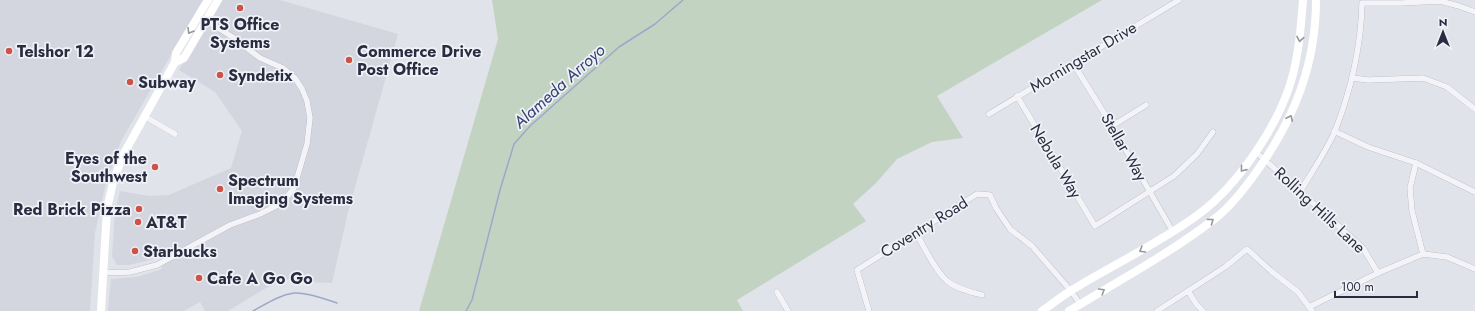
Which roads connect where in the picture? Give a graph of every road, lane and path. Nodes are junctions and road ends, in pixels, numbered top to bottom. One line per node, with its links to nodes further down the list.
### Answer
1 (208, 0): 8 (main road)
2 (218, 0): 8 (main road)
3 (1179, 0): 9 (street, Morningstar Drive)
4 (1303, 0): 20 (main road, one-way to 20)
5 (1316, 0): 21 (main road, one-way to 5)
6 (1402, 2): 7 (street); 10 (street)
7 (1475, 12)
8 (202, 18): 15 (main road); 31 (street)
9 (1073, 63): 11 (street, Morningstar Drive); 16 (street, Stellar Way)
10 (1352, 78): 13 (street); 18 (street)
11 (1017, 96): 14 (street, Morningstar Drive); 23 (street, Nebula Way)
12 (1146, 105): 16 (street)
13 (1475, 108)
14 (988, 114)
15 (144, 116): 19 (street); 31 (main road)
16 (1112, 126): 23 (street, Stellar Way)
17 (1213, 132): 23 (street)
18 (1334, 132): 22 (street); 24 (street)
19 (175, 134)
20 (1256, 152): 21 (street, Rolling Hills Lane); 26 (main road, one-way to 26)
21 (1265, 160): 24 (street, Rolling Hills Lane); 36 (main road, one-way to 21)
22 (1416, 163): 25 (street); 28 (street)
23 (1150, 192): 26 (street, Stellar Way)
24 (1300, 192): 30 (street, Rolling Hills Lane)
25 (1475, 192)
26 (1173, 232): 32 (main road, one-way to 32)
27 (916, 233): 32 (street, Coventry Road); 35 (street); 40 (street, Coventry Road)
28 (1423, 254): 29 (street); 30 (street)
29 (1475, 269)
30 (1378, 272): 37 (street)
31 (102, 273): 38 (main road)
32 (1071, 291): 36 (street, Coventry Road); 41 (main road)
33 (1188, 291): 37 (street); 43 (street); 44 (street)
34 (777, 292): 39 (street)
35 (982, 295)
36 (1080, 304): 42 (main road)
37 (1310, 309)
38 (101, 311)
39 (788, 311)
40 (869, 311)
41 (1042, 311)
42 (1069, 311)
43 (1157, 311)
44 (1203, 311)

